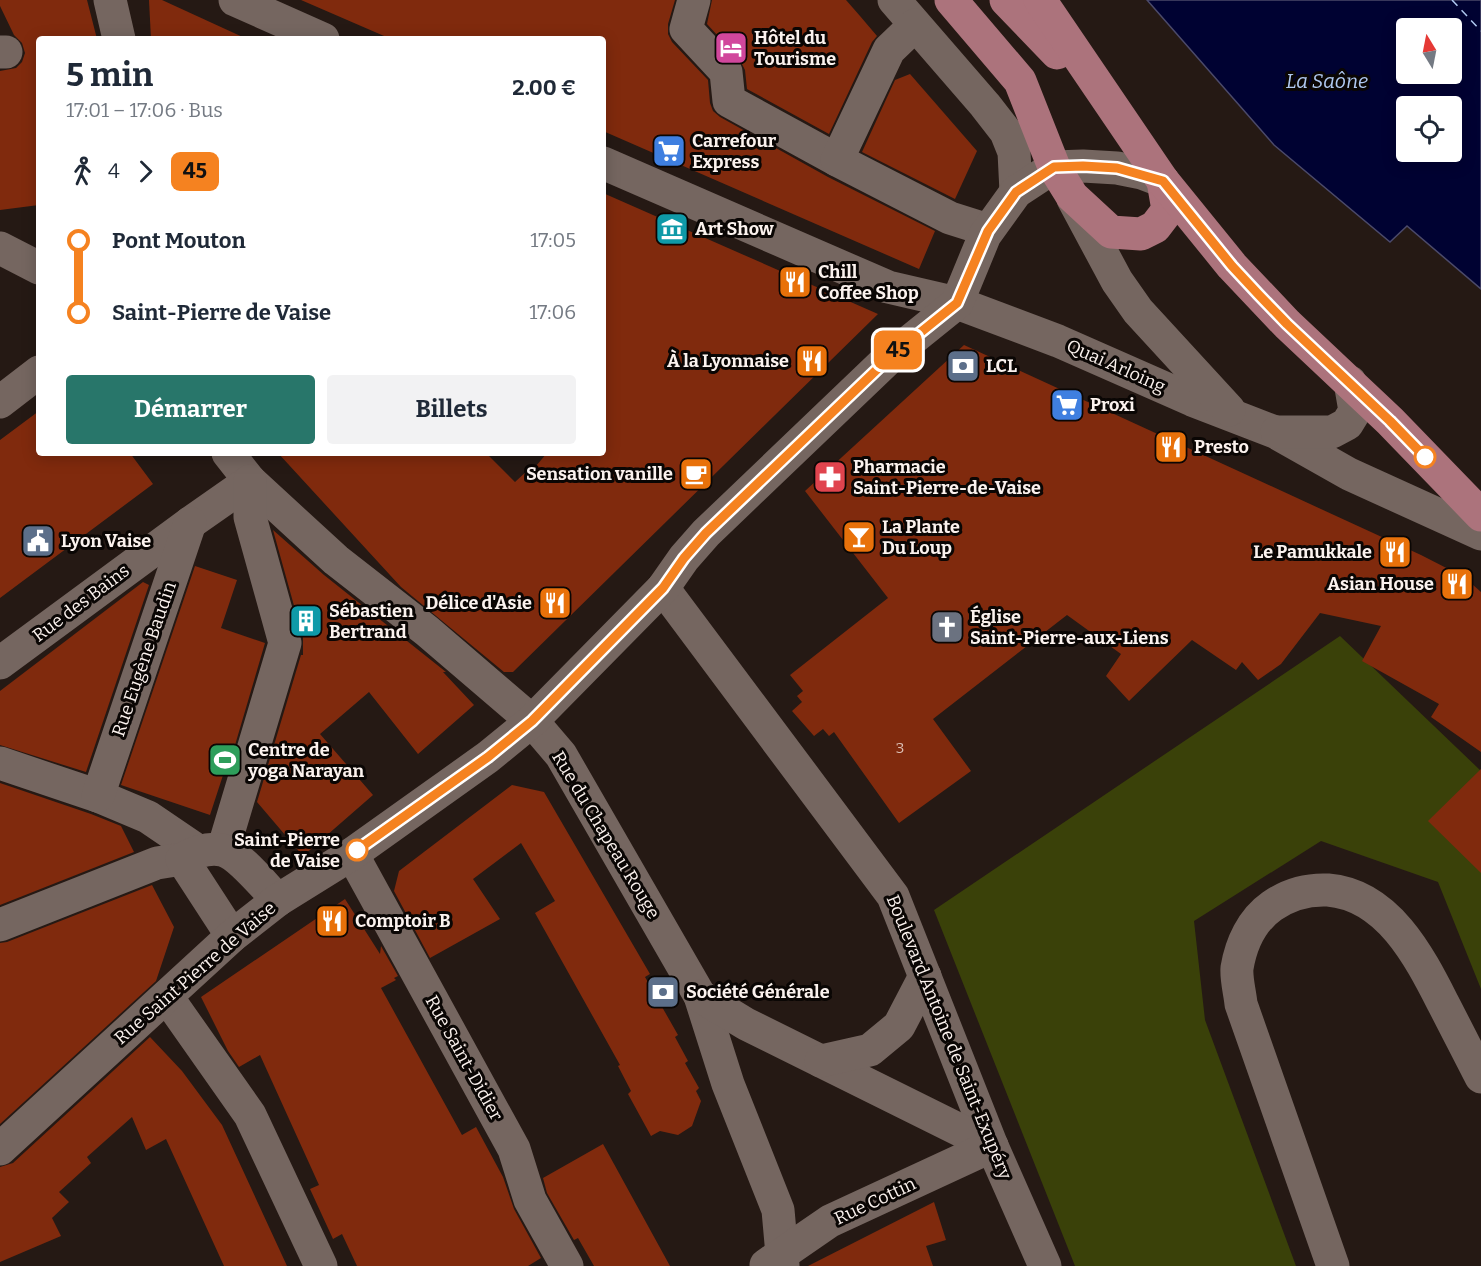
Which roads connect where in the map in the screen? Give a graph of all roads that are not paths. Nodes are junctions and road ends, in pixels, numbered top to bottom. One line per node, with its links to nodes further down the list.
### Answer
1 (110, 0): 9 (street)
2 (235, 0): 10 (street)
3 (694, 0): 12 (street)
4 (894, 0): 8 (street)
5 (951, 0): 14 (main road)
6 (1006, 0): 11 (main road)
7 (1040, 0): 11 (main road)
8 (915, 25): 12 (street); 16 (street)
9 (118, 36)
10 (316, 36)
11 (1122, 122): 15 (main road)
12 (837, 160): 18 (street)
13 (606, 164): 21 (street, Quai Arloing)
14 (1054, 167): 15 (street); 16 (street); 17 (main road)
15 (1163, 181): 17 (main road); 23 (main road)
16 (1016, 192): 18 (street)
17 (1072, 196): 25 (street)
18 (988, 231): 21 (street)
19 (0, 248): 20 (street)
20 (36, 266)
21 (957, 303): 25 (street, Quai Arloing); 32 (street, Rue Saint Pierre de Vaise)
22 (36, 374): 24 (street)
23 (1350, 382): 26 (street, Quai Arloing); 29 (main road)
24 (0, 402)
25 (1234, 415): 26 (street, Quai Arloing)
26 (1275, 432): 31 (street, Quai Arloing)
27 (230, 456): 28 (street, Rue du Chapeau Rouge)
28 (250, 481): 30 (street, Rue des Bains); 34 (street, Rue du Chapeau Rouge); 37 (street)
29 (1481, 515)
30 (190, 523): 33 (street, Rue des Bains); 36 (street, Rue Eugène Baudin)
31 (1481, 534)
32 (663, 588): 34 (street, Rue Saint Pierre de Vaise); 42 (street, Boulevard Antoine de Saint-Exupéry)
33 (0, 663)
34 (532, 721): 38 (street, Rue Saint Pierre de Vaise); 43 (street, Rue du Chapeau Rouge)
35 (0, 763): 36 (street)
36 (98, 796): 37 (street)
37 (201, 854): 39 (street); 40 (street); 41 (street)
38 (352, 854): 39 (street, Rue Saint Pierre de Vaise); 51 (street, Rue Saint-Didier)
39 (278, 900): 41 (street, Rue Saint Pierre de Vaise)
40 (0, 925)
41 (232, 936): 44 (street, Rue Saint Pierre de Vaise)
42 (925, 976): 45 (street); 47 (street, Boulevard Antoine de Saint-Exupéry)
43 (700, 996): 45 (street); 49 (street, Rue du Chapeau Rouge)
44 (167, 997): 48 (street, Rue Saint Pierre de Vaise); 50 (street)
45 (821, 1061): 47 (street)
46 (1481, 1077): 53 (street)
47 (992, 1146): 49 (street, Rue Cottin); 52 (street, Boulevard Antoine de Saint-Exupéry)
48 (0, 1149)
49 (776, 1262)
50 (321, 1266)
51 (567, 1266)
52 (1045, 1266)
53 (1333, 1266)

